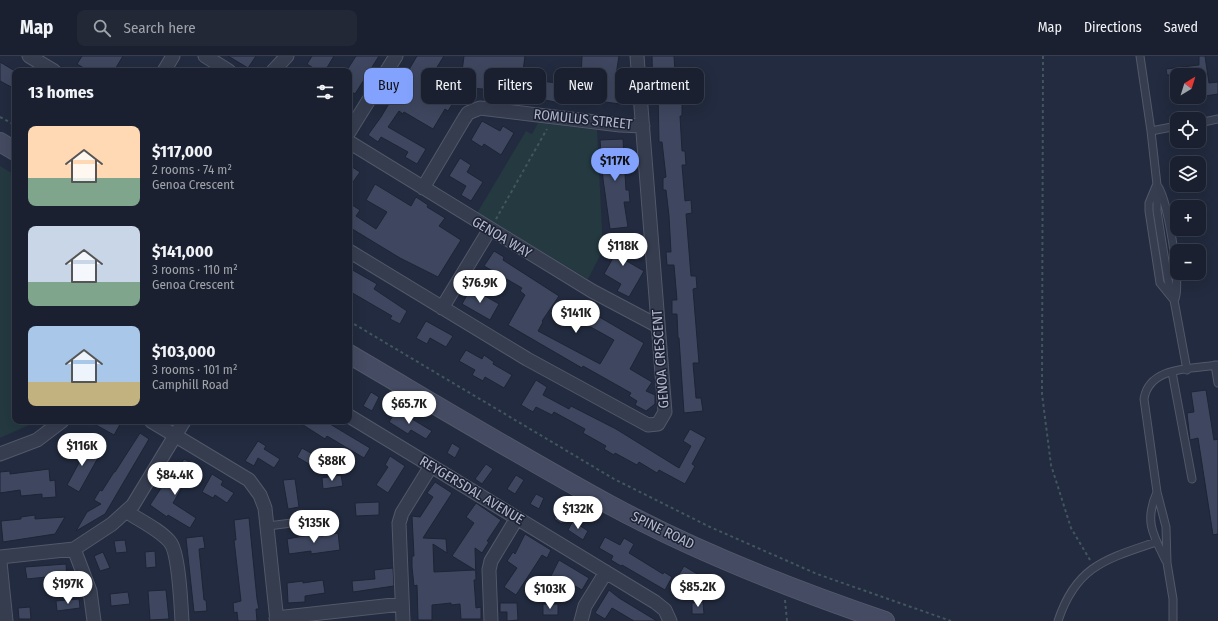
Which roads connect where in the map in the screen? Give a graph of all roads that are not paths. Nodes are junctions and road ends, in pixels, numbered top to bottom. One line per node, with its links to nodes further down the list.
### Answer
1 (29, 56): 8 (street)
2 (173, 56): 9 (street)
3 (205, 56): 10 (street)
4 (288, 56): 11 (street); 12 (street)
5 (396, 56): 16 (street)
6 (637, 56): 15 (street, GENOA CRESCENT)
7 (1140, 56): 18 (lane)
8 (49, 68)
9 (166, 68)
10 (224, 68)
11 (276, 68)
12 (285, 68)
13 (1218, 119): 14 (lane)
14 (1206, 121)
15 (643, 126): 22 (street, ROMULUS STREET); 26 (street, GENOA CRESCENT)
16 (352, 127)
17 (1170, 127): 18 (lane)
18 (1152, 130): 29 (lane)
19 (0, 142): 21 (main road)
20 (352, 144): 22 (street, GENOA WAY)
21 (12, 149)
22 (423, 188): 23 (street, GENOA WAY)
23 (490, 229): 25 (street); 26 (street, GENOA WAY)
24 (352, 253): 25 (street, GENOA CRESCENT)
25 (442, 308): 26 (street, GENOA CRESCENT)
26 (658, 326)
27 (352, 356): 60 (main road, SPINE ROAD)
28 (1217, 365): 29 (lane); 31 (lane)
29 (1187, 370): 30 (lane)
30 (1172, 372): 39 (lane); 40 (lane)
31 (1218, 383)
32 (352, 418): 38 (street, REYGERSDAL AVENUE)
33 (58, 424): 37 (street)
34 (156, 424): 36 (street)
35 (182, 424): 36 (street)
36 (175, 436): 41 (street); 44 (street)
37 (0, 454)
38 (431, 466): 43 (street, REYGERSDAL AVENUE); 51 (street)
39 (1192, 480)
40 (1157, 492): 45 (lane); 49 (lane)
41 (128, 512): 46 (street); 55 (street)
42 (332, 518): 44 (lane)
43 (517, 518): 50 (street, REYGERSDAL AVENUE); 57 (street)
44 (268, 526): 52 (street)
45 (1156, 542): 49 (lane); 61 (lane)
46 (74, 549): 47 (street); 54 (street)
47 (0, 557)
48 (0, 562): 53 (street)
49 (1167, 563): 62 (lane)
50 (606, 572): 58 (street); 59 (street, REYGERSDAL AVENUE)
51 (402, 604): 52 (street); 56 (street)
52 (277, 620)
53 (6, 621)
54 (94, 621)
55 (182, 621)
56 (403, 621)
57 (491, 621)
58 (581, 621)
59 (670, 621)
60 (885, 621)
61 (1058, 621)
62 (1173, 621)

